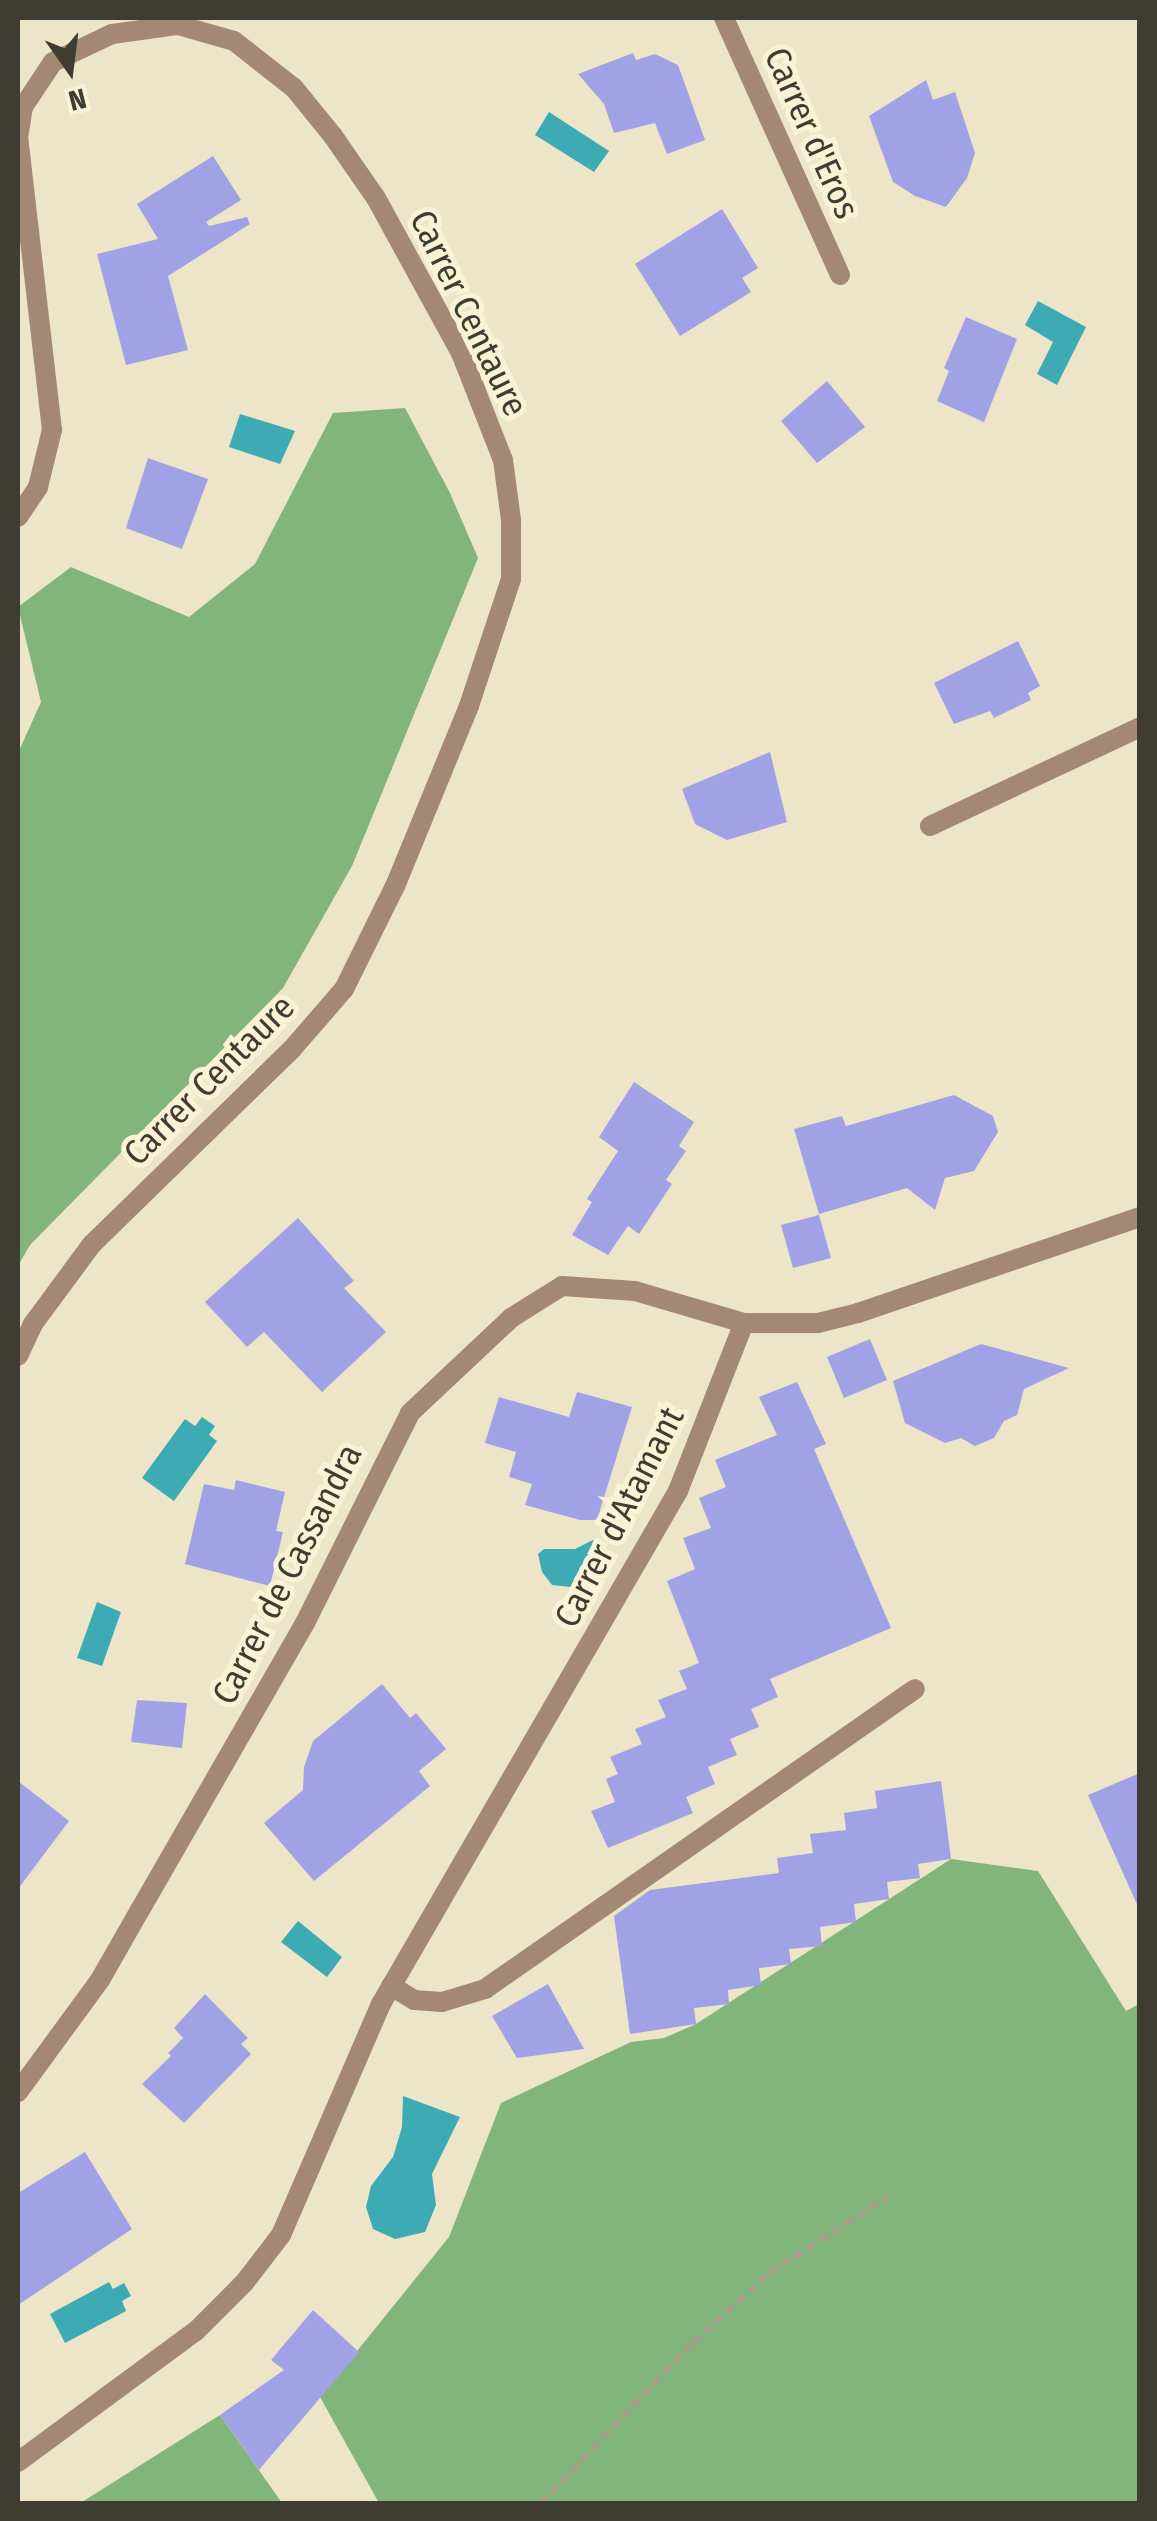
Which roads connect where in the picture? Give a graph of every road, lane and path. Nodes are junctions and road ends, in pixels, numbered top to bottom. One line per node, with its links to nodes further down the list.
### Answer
1 (724, 18): 2 (street, Carrer d'Eros)
2 (840, 276)
3 (18, 517): 8 (street, Carrer Centaure)
4 (1140, 727): 5 (street)
5 (930, 826)
6 (1140, 1217): 7 (street)
7 (744, 1323): 10 (street, Carrer d'Atamant); 11 (street, Carrer de Cassandra)
8 (18, 1356)
9 (915, 1689): 10 (street)
10 (391, 1986): 13 (street, Carrer d'Atamant)
11 (18, 2092)
12 (888, 2198): 14 (path)
13 (18, 2462)
14 (540, 2504)

